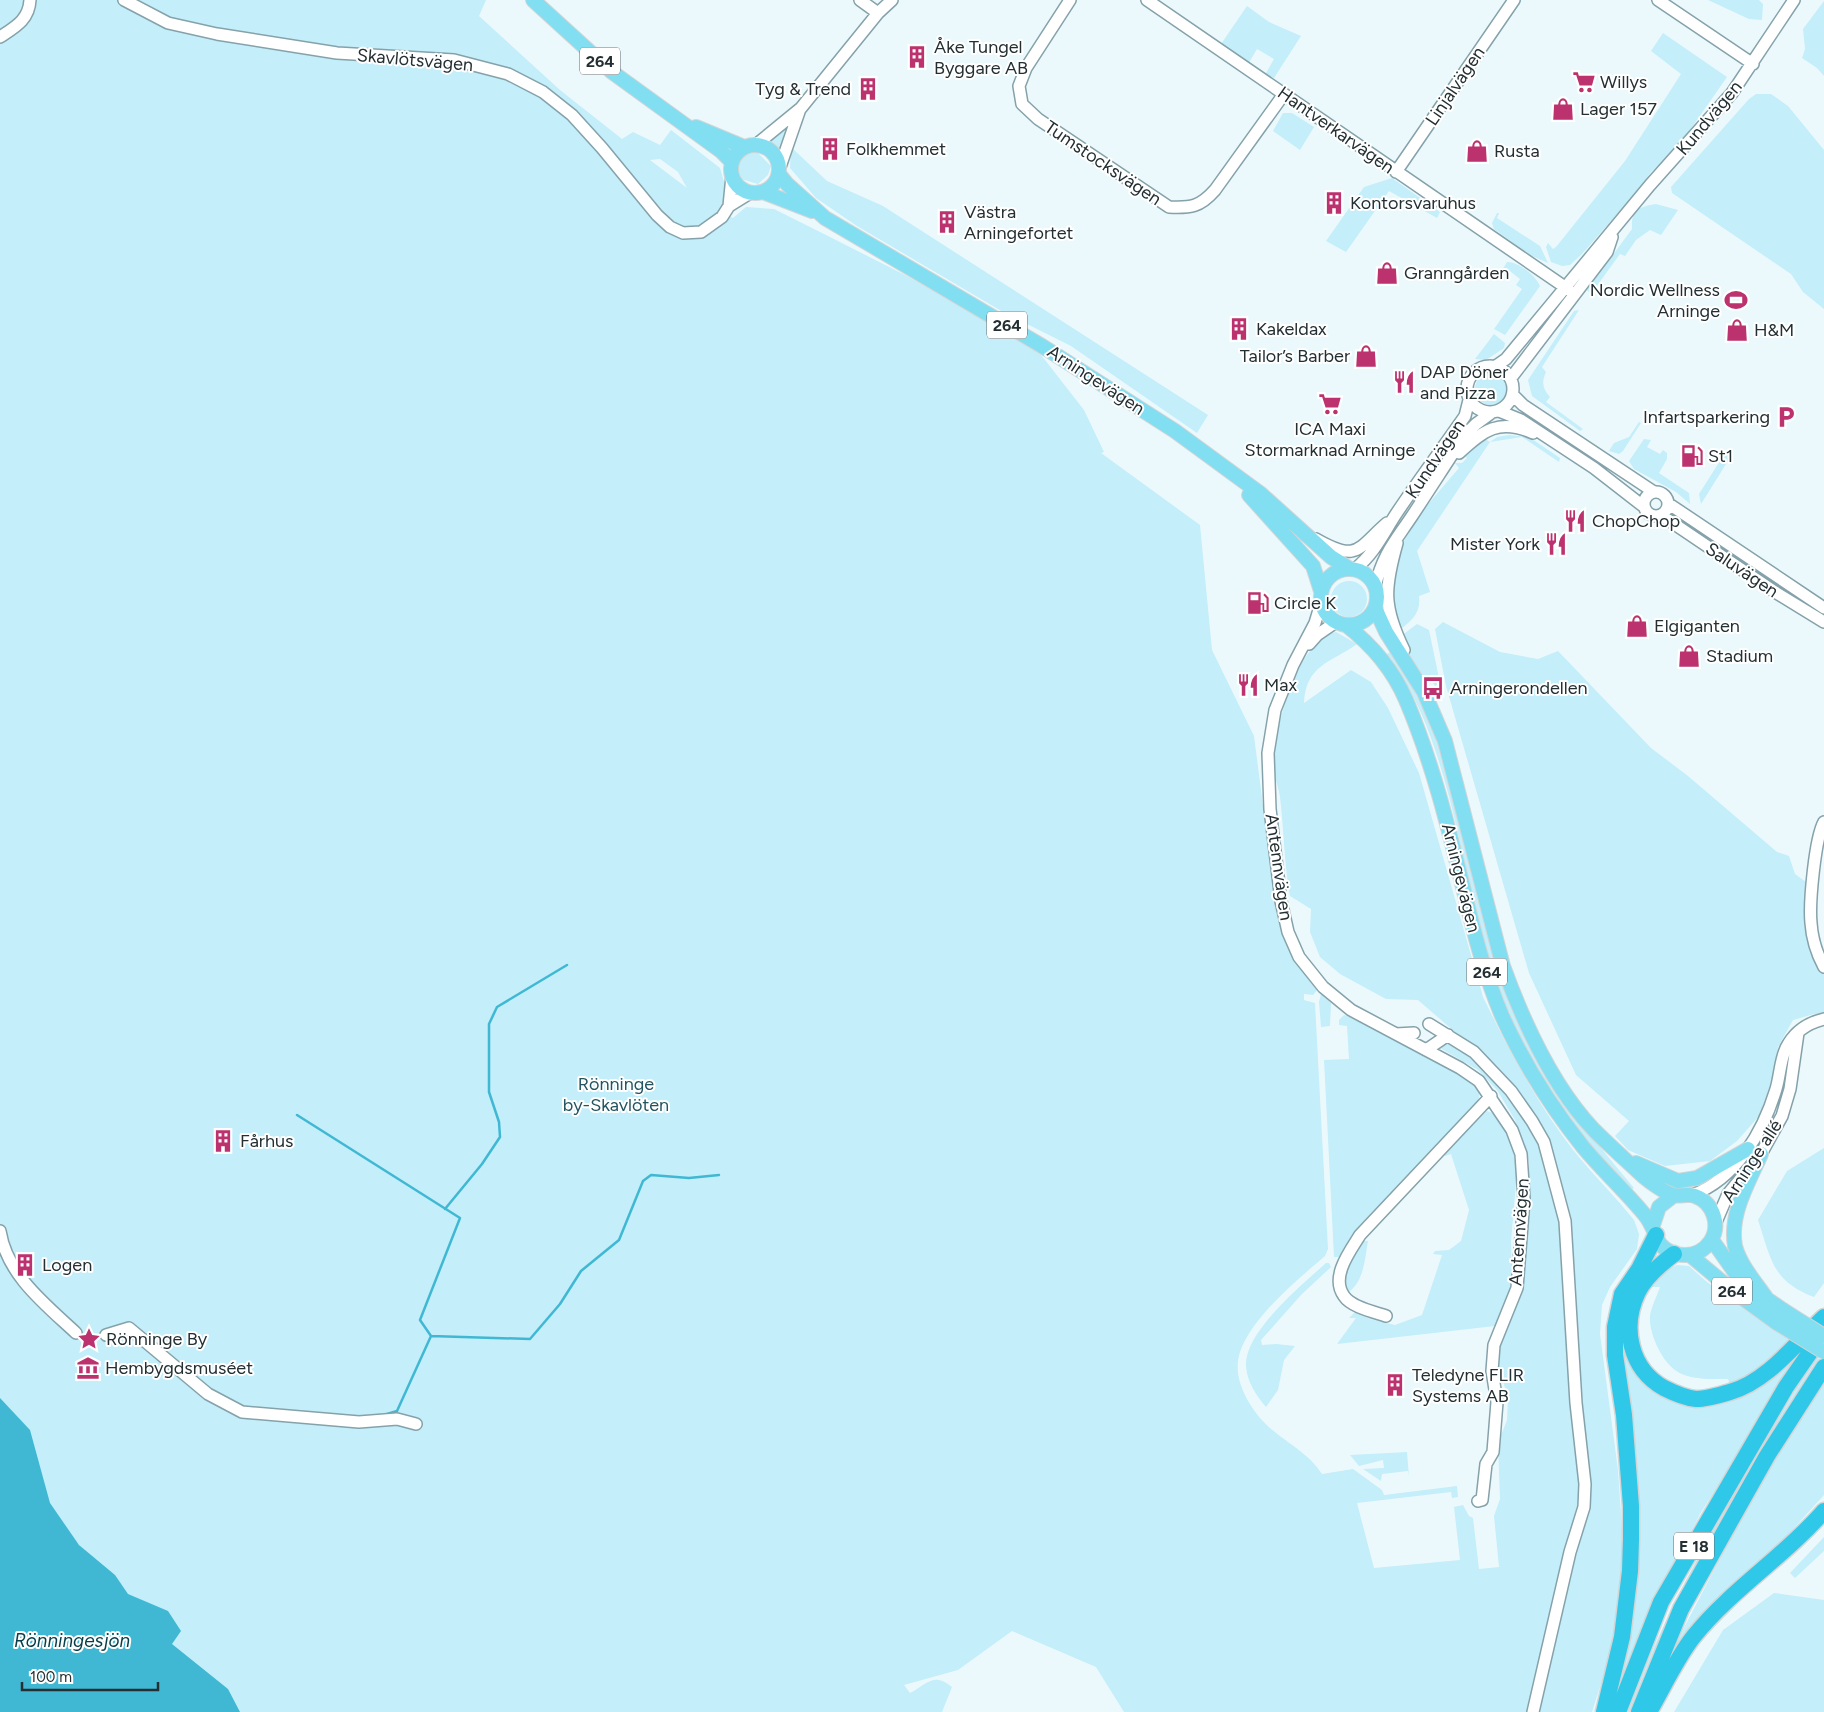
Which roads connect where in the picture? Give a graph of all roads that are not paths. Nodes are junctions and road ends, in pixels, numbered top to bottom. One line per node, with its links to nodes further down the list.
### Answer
1 (30, 0): 12 (street)
2 (124, 0): 22 (street, Skavlötsvägen)
3 (533, 0): 16 (main road, 264)
4 (860, 0): 11 (street)
5 (892, 0): 11 (street)
6 (1070, 0): 14 (street, Tumstocksvägen)
7 (1147, 0): 14 (street, Hantverkarvägen)
8 (1514, 0): 20 (street, Linjalvägen)
9 (1658, 0): 13 (street)
10 (1794, 0): 13 (street, Kundvägen)
11 (878, 13): 15 (street)
12 (0, 37)
13 (1753, 64): 24 (street, Kundvägen)
14 (1284, 94): 20 (street, Hantverkarvägen)
15 (801, 108): 17 (street); 19 (street)
16 (672, 116): 17 (main road, 264); 18 (main road, 264)
17 (750, 145): 18 (main road); 19 (main road, 264)
18 (732, 169): 21 (main road, 264); 22 (street)
19 (780, 171): 21 (main road); 23 (main road, Arningevägen / 264)
20 (1396, 172): 24 (street, Hantverkarvägen)
21 (756, 193): 22 (street, Skavlötsvägen); 23 (main road, Arningevägen / 264)
22 (729, 206)
23 (818, 213): 31 (main road, Arningevägen / 264)
24 (1570, 290): 25 (street, Kundvägen); 26 (street, Kundvägen)
25 (1496, 366): 26 (street); 28 (street)
26 (1511, 378): 27 (street)
27 (1513, 394): 29 (street); 33 (street, Saluvägen)
28 (1468, 400): 29 (street); 37 (street, Kundvägen)
29 (1495, 412): 30 (street, Saluvägen); 32 (street, Kundvägen)
30 (1551, 440): 32 (street, Kundvägen); 35 (street, Saluvägen)
31 (1192, 444): 38 (main road, Arningevägen / 264); 42 (main road, Arningevägen / 264)
32 (1445, 466): 39 (street, Kundvägen)
33 (1654, 492): 34 (street, Saluvägen); 35 (street)
34 (1668, 504): 36 (street); 44 (street, Saluvägen)
35 (1644, 506): 36 (street, Saluvägen)
36 (1661, 515): 45 (street, Saluvägen)
37 (1396, 516): 38 (street, Kundvägen); 40 (street, Kundvägen)
38 (1296, 526): 40 (main road, Arningevägen / 264)
39 (1399, 534): 41 (street, Kundvägen); 48 (street, Kundvägen)
40 (1353, 569): 41 (main road, 264); 42 (main road)
41 (1375, 586): 43 (main road, 264)
42 (1321, 597): 46 (main road, 264); 47 (street, Antennvägen)
43 (1375, 608): 46 (main road); 48 (main road, Arningevägen / 264)
44 (1824, 608)
45 (1824, 622)
46 (1341, 624): 47 (street, Antennvägen); 66 (main road, Arningevägen / 264)
47 (1299, 655): 55 (street, Antennvägen)
48 (1424, 692): 61 (main road, Arningevägen / 264)
49 (1824, 822): 50 (street)
50 (1824, 967)
51 (1824, 1019): 54 (street)
52 (1428, 1024): 56 (street)
53 (1414, 1032): 55 (street)
54 (1798, 1033): 59 (street, Arninge allé); 60 (street, Arninge allé)
55 (1396, 1034): 57 (street, Antennvägen)
56 (1448, 1035): 57 (street); 82 (street)
57 (1426, 1050): 58 (street, Antennvägen)
58 (1491, 1096): 70 (street); 80 (street, Antennvägen)
59 (1748, 1149): 61 (main road); 62 (street, Arninge allé)
60 (1761, 1154): 64 (street, Arninge allé); 69 (main road)
61 (1624, 1157): 63 (main road, Arningevägen / 264)
62 (1692, 1194): 63 (main road); 64 (main road)
63 (1674, 1196): 66 (main road)
64 (1716, 1222): 67 (main road)
65 (0, 1230): 74 (street)
66 (1655, 1230): 68 (main road, Arningevägen / 264); 83 (highway)
67 (1712, 1240): 68 (main road); 69 (main road, Arningevägen / 264)
68 (1682, 1255): 71 (main road, Arningevägen / 264); 72 (highway)
69 (1767, 1299): 71 (main road, Arningevägen / 264)
70 (1386, 1316)
71 (1780, 1316): 76 (main road, Arningevägen / 264, bridge); 77 (main road, Arningevägen / 264, bridge)
72 (1824, 1316)
73 (1824, 1332): 84 (highway, E 18)
74 (76, 1333)
75 (106, 1335): 79 (street)
76 (1824, 1336)
77 (1824, 1352)
78 (1824, 1367): 85 (highway, E 18)
79 (416, 1424)
80 (1478, 1501)
81 (1824, 1510): 86 (highway)
82 (1533, 1712)
83 (1604, 1712)
84 (1618, 1712)
85 (1639, 1712)
86 (1648, 1712)

